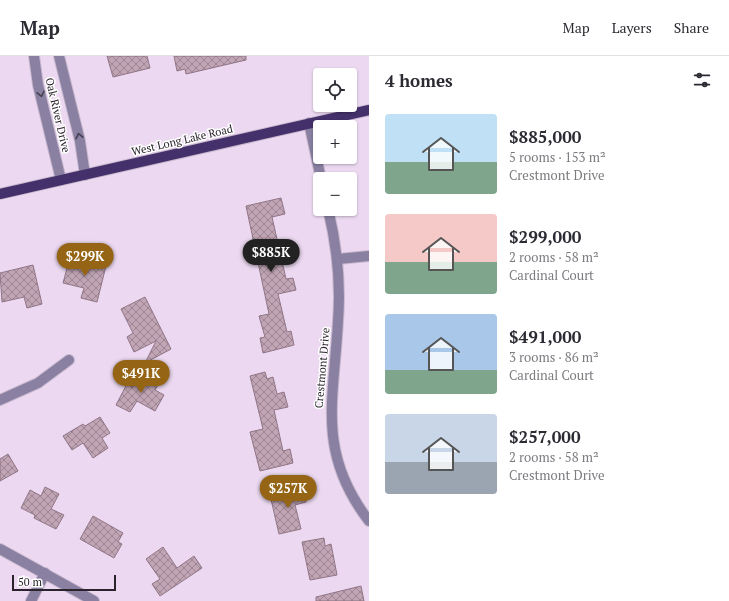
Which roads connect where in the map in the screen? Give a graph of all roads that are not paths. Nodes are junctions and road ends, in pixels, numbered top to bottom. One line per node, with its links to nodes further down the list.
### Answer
1 (34, 56): 7 (street, Oak River Drive, one-way to 7)
2 (59, 56): 6 (street, Oak River Drive, one-way to 2)
3 (369, 110): 4 (main road, West Long Lake Road)
4 (309, 123): 5 (street); 6 (main road, West Long Lake Road)
5 (320, 172)
6 (85, 175): 7 (main road, West Long Lake Road)
7 (61, 180): 8 (main road, West Long Lake Road)
8 (0, 194)
9 (329, 216): 11 (street, Crestmont Drive)
10 (369, 256): 11 (street)
11 (338, 260): 14 (street, Crestmont Drive)
12 (69, 360): 13 (street)
13 (0, 400)
14 (369, 521)
15 (0, 549): 16 (street)
16 (45, 573): 17 (street); 18 (street)
17 (30, 601)
18 (94, 601)

